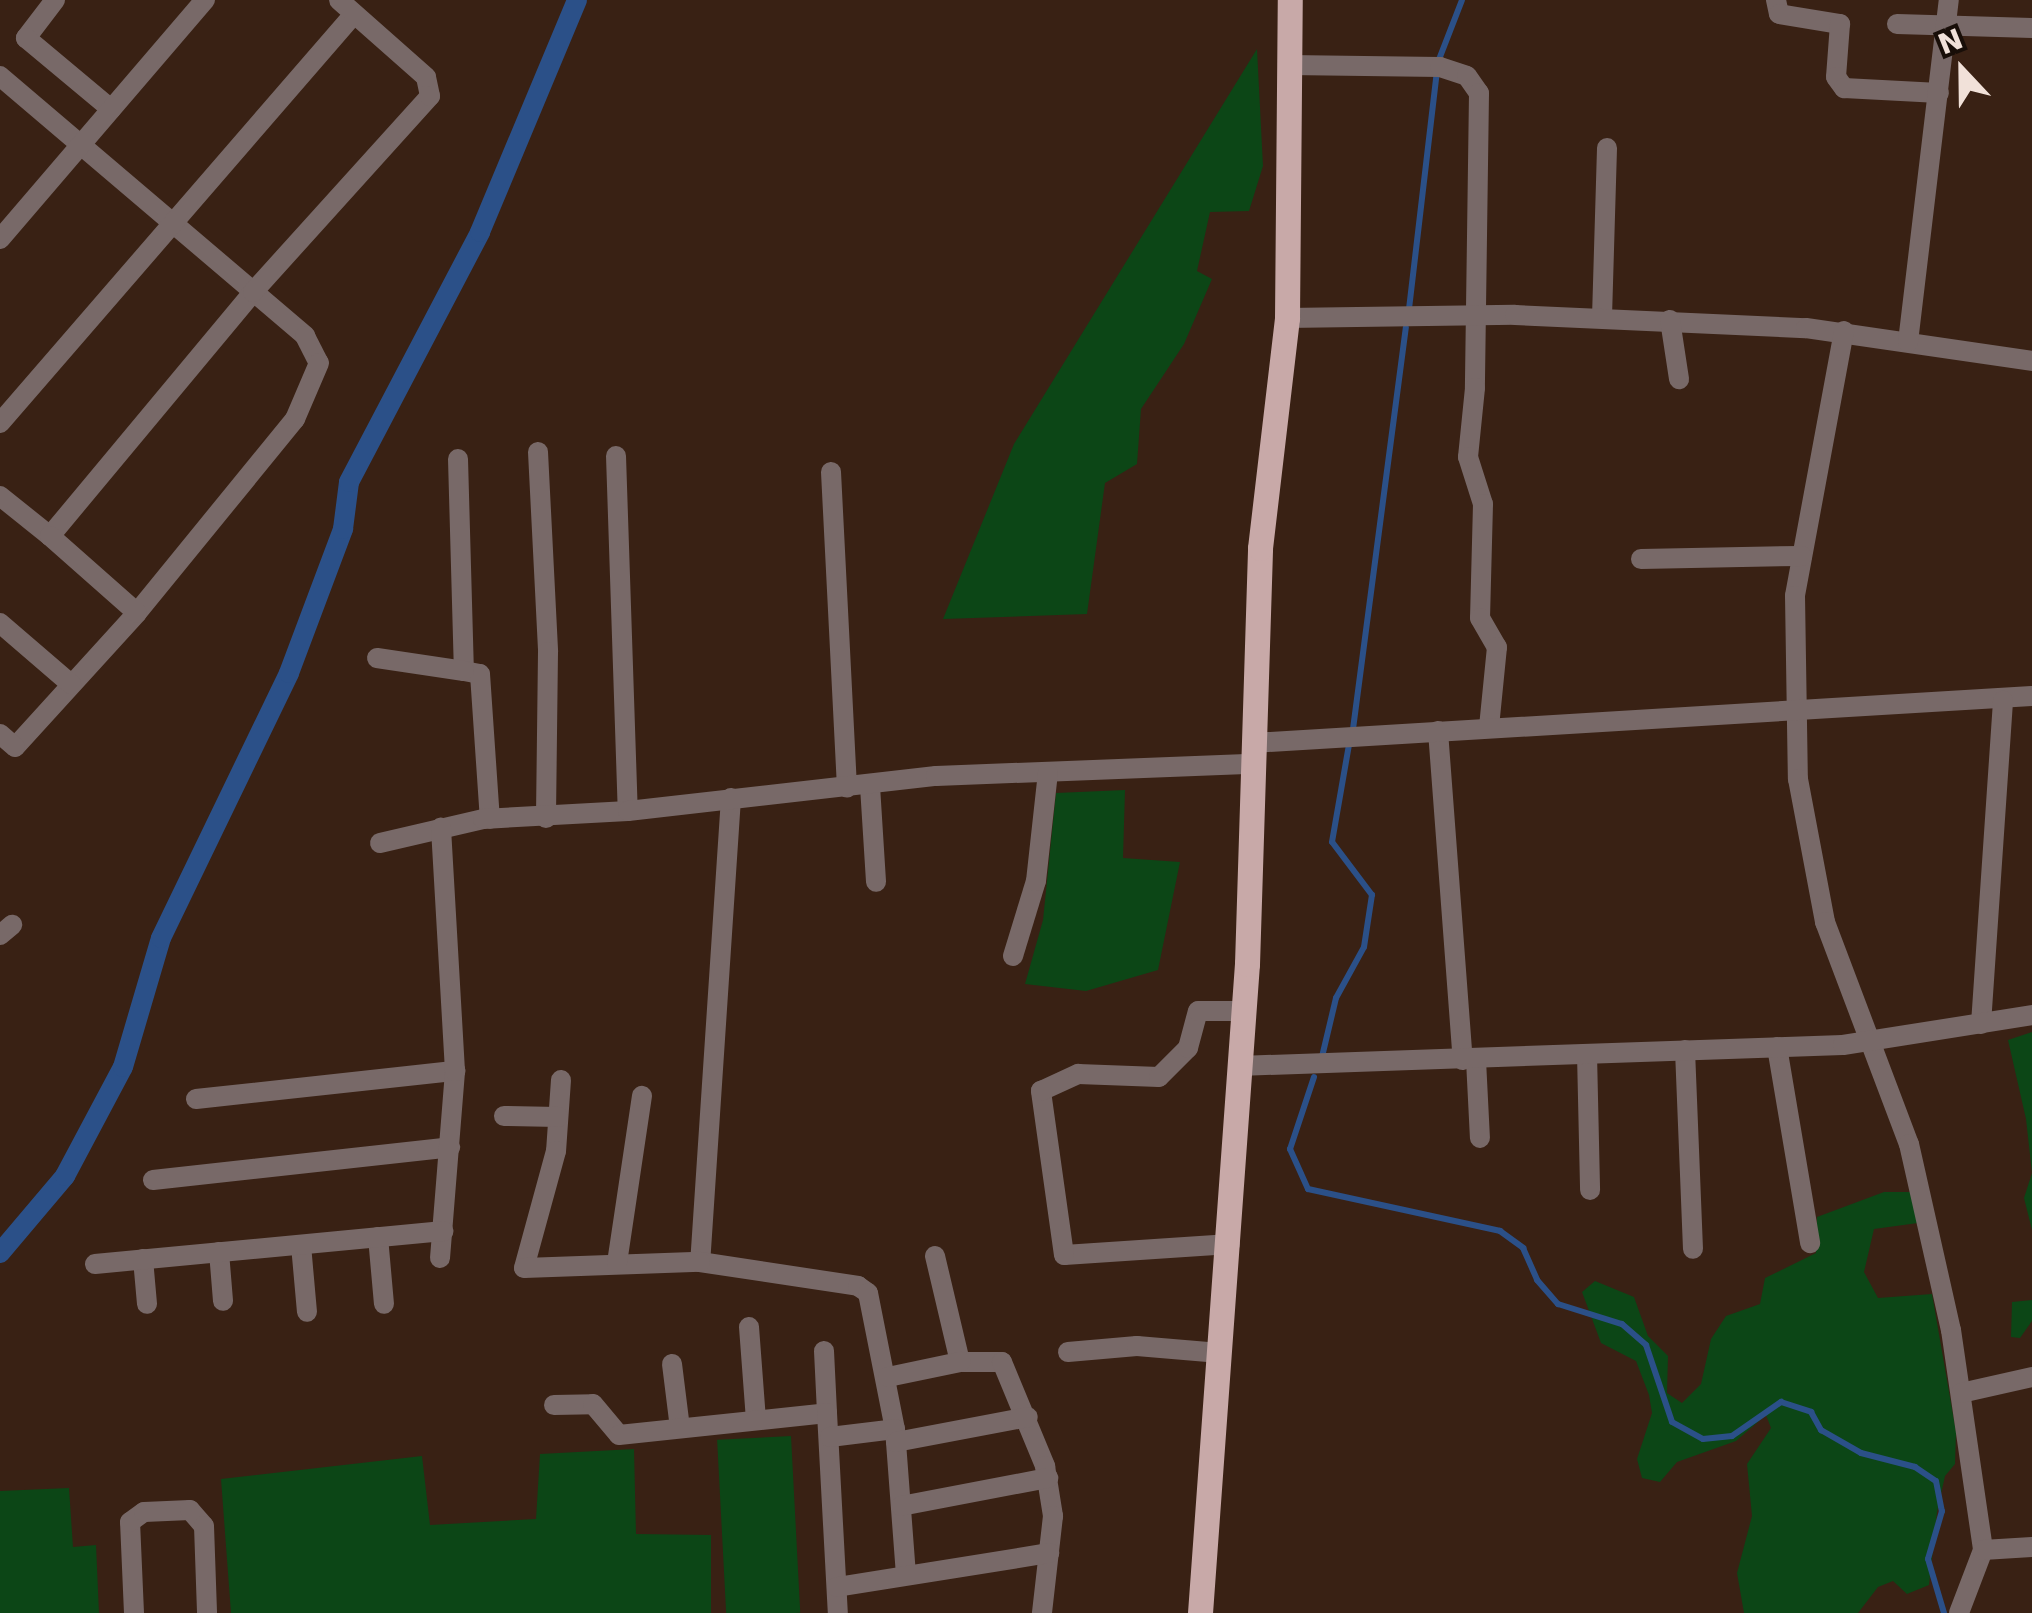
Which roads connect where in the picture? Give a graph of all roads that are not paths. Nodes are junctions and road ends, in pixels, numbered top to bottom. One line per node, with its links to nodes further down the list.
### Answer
1 (55, 0): 13 (street)
2 (205, 0): 13 (street)
3 (1290, 0): 10 (main road)
4 (1776, 0): 12 (street)
5 (1949, 0): 8 (street)
6 (347, 7): 16 (street); 18 (street)
7 (1897, 24): 8 (street)
8 (1946, 26): 9 (street); 12 (street)
9 (2032, 28)
10 (1288, 65): 19 (street); 21 (main road)
11 (0, 76): 14 (street)
12 (1939, 93): 24 (street)
13 (111, 109): 14 (street)
14 (80, 144): 16 (street); 17 (street)
15 (1607, 148): 20 (street)
16 (170, 221): 18 (street); 27 (street)
17 (0, 240)
18 (253, 292): 33 (street); 36 (street)
19 (1472, 315): 20 (street); 21 (street); 44 (street)
20 (1602, 317): 22 (street)
21 (1287, 318): 47 (main road)
22 (1670, 320): 23 (street); 26 (street)
23 (1844, 331): 24 (street); 34 (street)
24 (1908, 342): 25 (street)
25 (2032, 361)
26 (1679, 379)
27 (0, 424)
28 (538, 452): 54 (street)
29 (616, 456): 52 (street)
30 (458, 459): 39 (street)
31 (831, 472): 50 (street)
32 (0, 496): 33 (street)
33 (50, 536): 36 (street)
34 (1802, 556): 35 (street); 43 (street)
35 (1641, 559)
36 (136, 613): 40 (street)
37 (0, 624): 40 (street)
38 (377, 658): 39 (street)
39 (464, 672): 53 (street)
40 (71, 684): 46 (street)
41 (2032, 696): 42 (street)
42 (2003, 701): 43 (street); 61 (street)
43 (1792, 710): 44 (street); 62 (street)
44 (1489, 727): 45 (street)
45 (1438, 731): 47 (street); 66 (street)
46 (0, 734)
47 (1253, 754): 48 (street); 59 (main road)
48 (1048, 773): 49 (street); 58 (street)
49 (870, 786): 50 (street); 57 (street)
50 (847, 788): 51 (street)
51 (731, 798): 52 (street); 88 (street)
52 (628, 811): 54 (street)
53 (490, 818): 54 (street); 55 (street)
54 (546, 818)
55 (441, 827): 56 (street); 68 (street)
56 (380, 843)
57 (876, 882)
58 (1013, 956)
59 (1243, 1011): 67 (main road); 81 (street)
60 (2032, 1015): 61 (street)
61 (1980, 1024): 62 (street)
62 (1870, 1042): 63 (street); 103 (street)
63 (1776, 1046): 64 (street); 80 (street)
64 (1685, 1050): 65 (street); 83 (street)
65 (1588, 1054): 66 (street); 77 (street)
66 (1469, 1060): 67 (street); 74 (street)
67 (1239, 1066): 81 (main road)
68 (455, 1071): 71 (street); 75 (street)
69 (560, 1080): 73 (street)
70 (642, 1096): 89 (street)
71 (196, 1099)
72 (504, 1116): 73 (street)
73 (558, 1117): 89 (street)
74 (1480, 1138)
75 (450, 1148): 76 (street); 78 (street)
76 (152, 1180)
77 (1590, 1190)
78 (443, 1232): 79 (street); 86 (street)
79 (378, 1238): 82 (street); 93 (street)
80 (1810, 1243)
81 (1230, 1244): 98 (main road)
82 (301, 1245): 84 (street); 94 (street)
83 (1693, 1248)
84 (219, 1252): 87 (street); 91 (street)
85 (934, 1256): 99 (street)
86 (440, 1258)
87 (143, 1260): 90 (street); 92 (street)
88 (700, 1262): 89 (street); 102 (street)
89 (618, 1263)
90 (95, 1264)
91 (223, 1301)
92 (147, 1304)
93 (384, 1304)
94 (307, 1312)
95 (749, 1328): 107 (street)
96 (824, 1351): 105 (street)
97 (1068, 1352): 98 (street)
98 (1220, 1353): 122 (main road)
99 (960, 1362): 102 (street); 106 (street)
100 (672, 1364): 108 (street)
101 (2032, 1376): 103 (street)
102 (888, 1377): 109 (street)
103 (1961, 1393): 114 (street)
104 (554, 1405): 108 (street)
105 (828, 1413): 107 (street); 110 (street)
106 (1028, 1416): 109 (street); 111 (street)
107 (756, 1420): 108 (street)
108 (680, 1428)
109 (896, 1435): 110 (street); 112 (street)
110 (830, 1437): 117 (street)
111 (1048, 1478): 112 (street); 115 (street)
112 (901, 1506): 116 (street)
113 (2032, 1547): 114 (street)
114 (1983, 1550): 123 (street)
115 (1048, 1553): 116 (street); 121 (street)
116 (906, 1575): 117 (street)
117 (836, 1587): 120 (street)
118 (134, 1613): 119 (street)
119 (208, 1613)
120 (838, 1613)
121 (1042, 1613)
122 (1200, 1613)
123 (1959, 1613)

